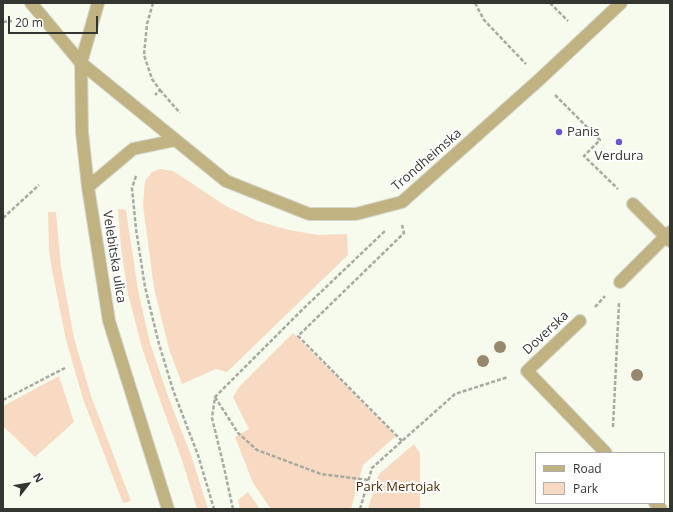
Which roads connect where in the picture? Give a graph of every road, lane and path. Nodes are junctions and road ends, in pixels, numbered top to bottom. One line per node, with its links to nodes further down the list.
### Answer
1 (30, 3): 9 (street, Trondheimska)
2 (98, 3): 9 (street, Velebitska ulica)
3 (475, 3): 10 (path)
4 (550, 3): 8 (path)
5 (622, 3): 8 (street, Trondheimska)
6 (12, 21): 7 (path)
7 (3, 22)
8 (584, 37): 10 (street, Trondheimska)
9 (81, 63): 13 (street, Trondheimska); 16 (street, Velebitska ulica)
10 (540, 79): 17 (street, Trondheimska); 18 (path)
11 (160, 90): 12 (path)
12 (184, 117)
13 (176, 140): 16 (street); 17 (street, Trondheimska)
14 (138, 171): 33 (path)
15 (39, 185): 19 (path)
16 (88, 187): 32 (street, Velebitska ulica)
17 (402, 202): 26 (path)
18 (633, 204): 21 (street)
19 (3, 218)
20 (404, 233): 29 (path)
21 (669, 237): 22 (street)
22 (620, 282): 23 (path, Doverska); 28 (path)
23 (580, 321): 25 (street, Doverska)
24 (65, 368): 27 (path)
25 (527, 371): 29 (path); 30 (street, Doverska)
26 (215, 397): 31 (path); 34 (path)
27 (3, 400)
28 (612, 430)
29 (402, 441): 31 (path)
30 (605, 452)
31 (369, 480): 35 (path)
32 (168, 509)
33 (214, 509)
34 (233, 509)
35 (360, 509)

